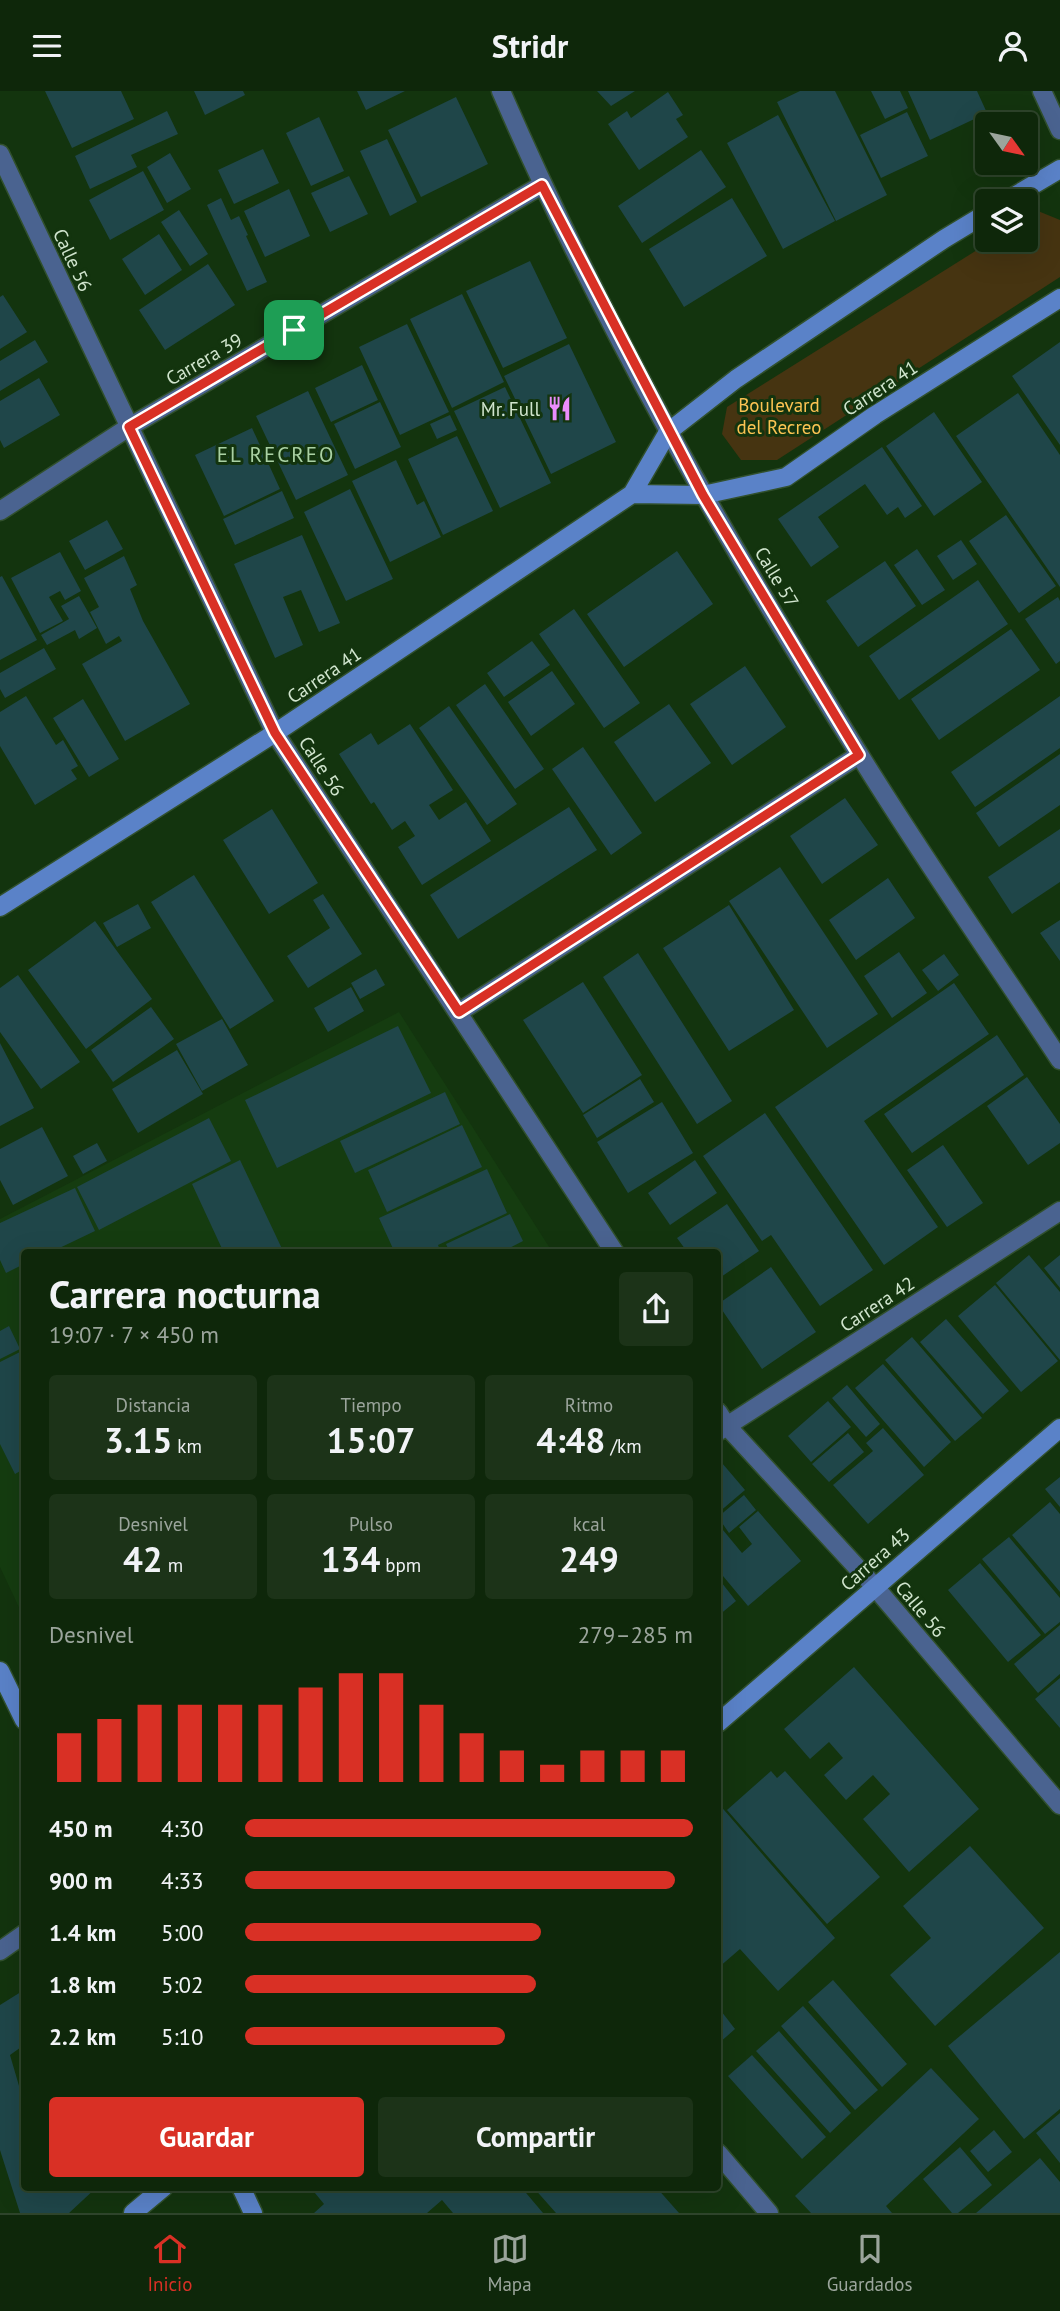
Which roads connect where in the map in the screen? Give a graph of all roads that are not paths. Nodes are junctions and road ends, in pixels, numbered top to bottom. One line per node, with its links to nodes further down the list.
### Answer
1 (501, 91): 6 (street, Calle 57)
2 (1041, 91): 3 (street)
3 (1060, 130)
4 (0, 155): 10 (street, Calle 56)
5 (1060, 169): 7 (street)
6 (542, 185): 10 (street, Carrera 39); 11 (street, Calle 57)
7 (1026, 189)
8 (975, 220): 11 (street, Carrera 41)
9 (1060, 298): 13 (street, Carrera 41)
10 (129, 427): 14 (street, Carrera 39); 15 (street, Calle 56)
11 (668, 432): 12 (street, Carrera 41); 13 (street, Calle 57)
12 (632, 494): 13 (street, Carrera 41); 15 (street, Carrera 41)
13 (703, 495): 16 (street, Calle 57)
14 (0, 511)
15 (275, 733): 17 (street, Carrera 41); 18 (street, Calle 56)
16 (859, 755): 18 (street); 19 (street, Calle 57)
17 (0, 907)
18 (459, 1012): 21 (street, Calle 56)
19 (1060, 1060)
20 (1060, 1211): 22 (street, Carrera 42)
21 (612, 1249)
22 (721, 1423): 24 (street, Calle 56)
23 (1060, 1428): 24 (street, Carrera 43)
24 (875, 1587): 27 (street, Carrera 43); 28 (street, Calle 56)
25 (0, 1671): 26 (street)
26 (21, 1714)
27 (721, 1720)
28 (1060, 1805)
29 (21, 1936): 30 (street)
30 (0, 1951)
31 (721, 2157): 36 (street)
32 (159, 2191): 34 (street)
33 (243, 2191): 35 (street)
34 (133, 2213)
35 (253, 2213)
36 (769, 2213)

